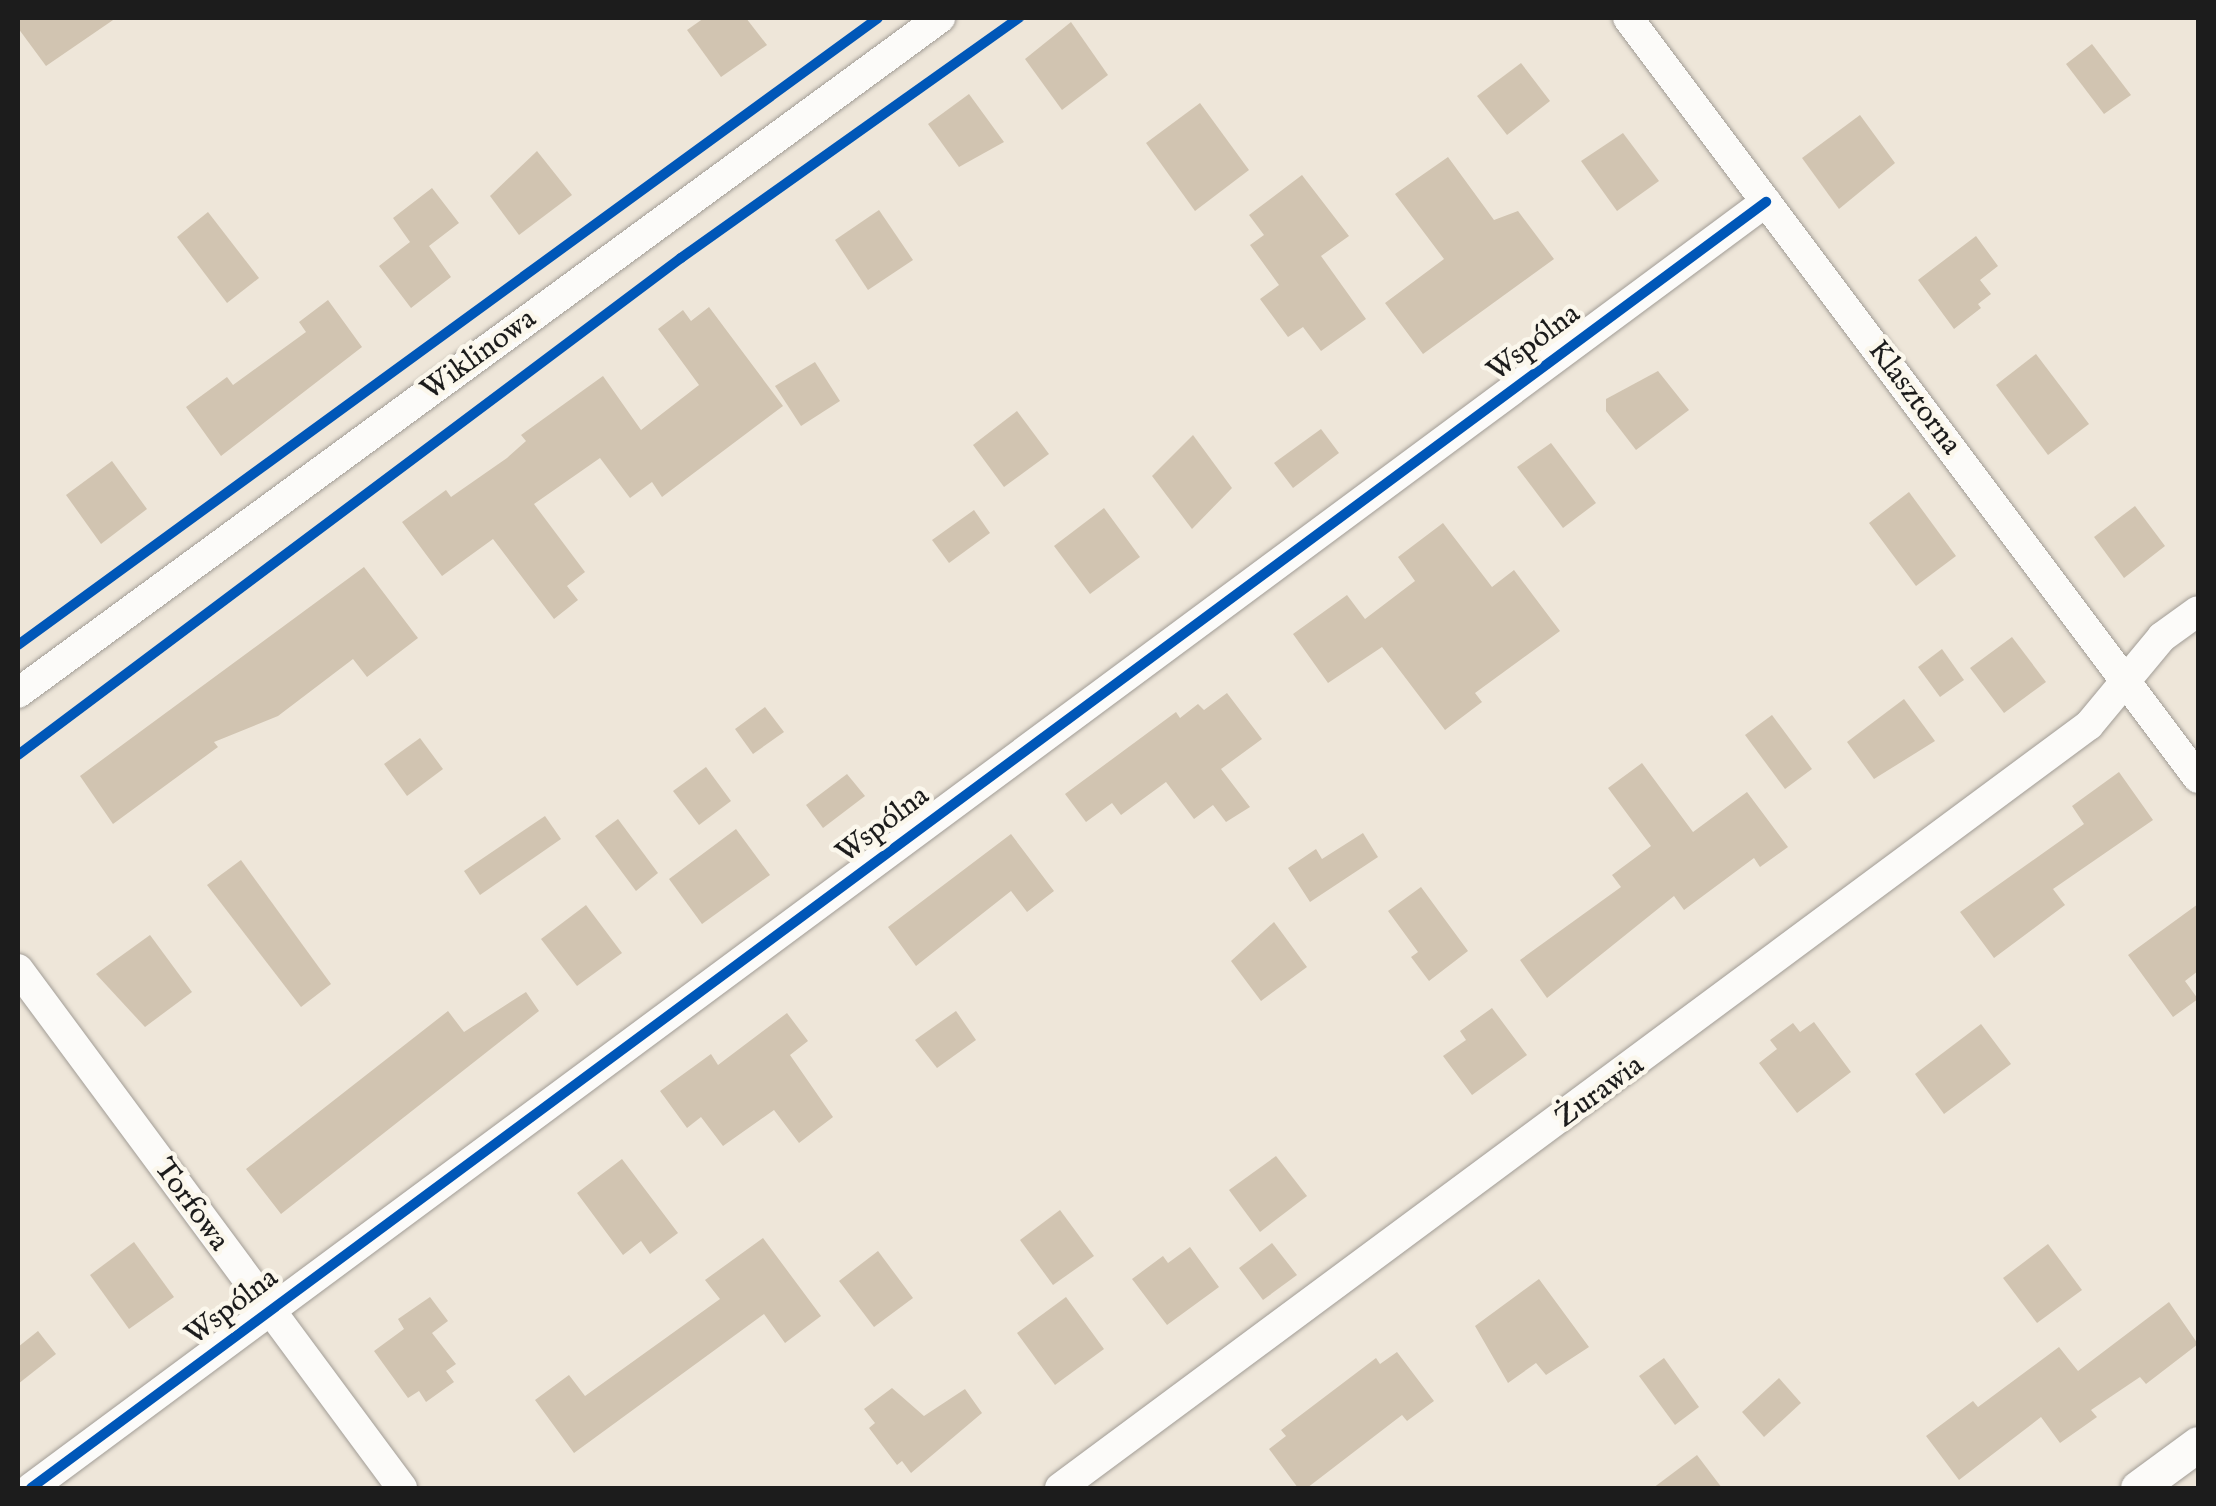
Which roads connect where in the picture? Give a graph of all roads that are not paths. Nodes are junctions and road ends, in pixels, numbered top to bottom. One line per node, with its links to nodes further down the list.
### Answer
1 (940, 18): 6 (street, Wiklinowa)
2 (1628, 18): 3 (street, Klasztorna)
3 (1766, 202): 5 (street, Klasztorna); 9 (street, Wspólna)
4 (2198, 611): 5 (street, Żurawia)
5 (2129, 684): 7 (street, Klasztorna); 13 (street, Żurawia)
6 (18, 693)
7 (2198, 778)
8 (18, 968): 9 (street, Torfowa)
9 (269, 1311): 11 (street, Wspólna); 12 (street, Torfowa)
10 (2198, 1444): 14 (street)
11 (31, 1488)
12 (402, 1488)
13 (1060, 1488)
14 (2138, 1488)

